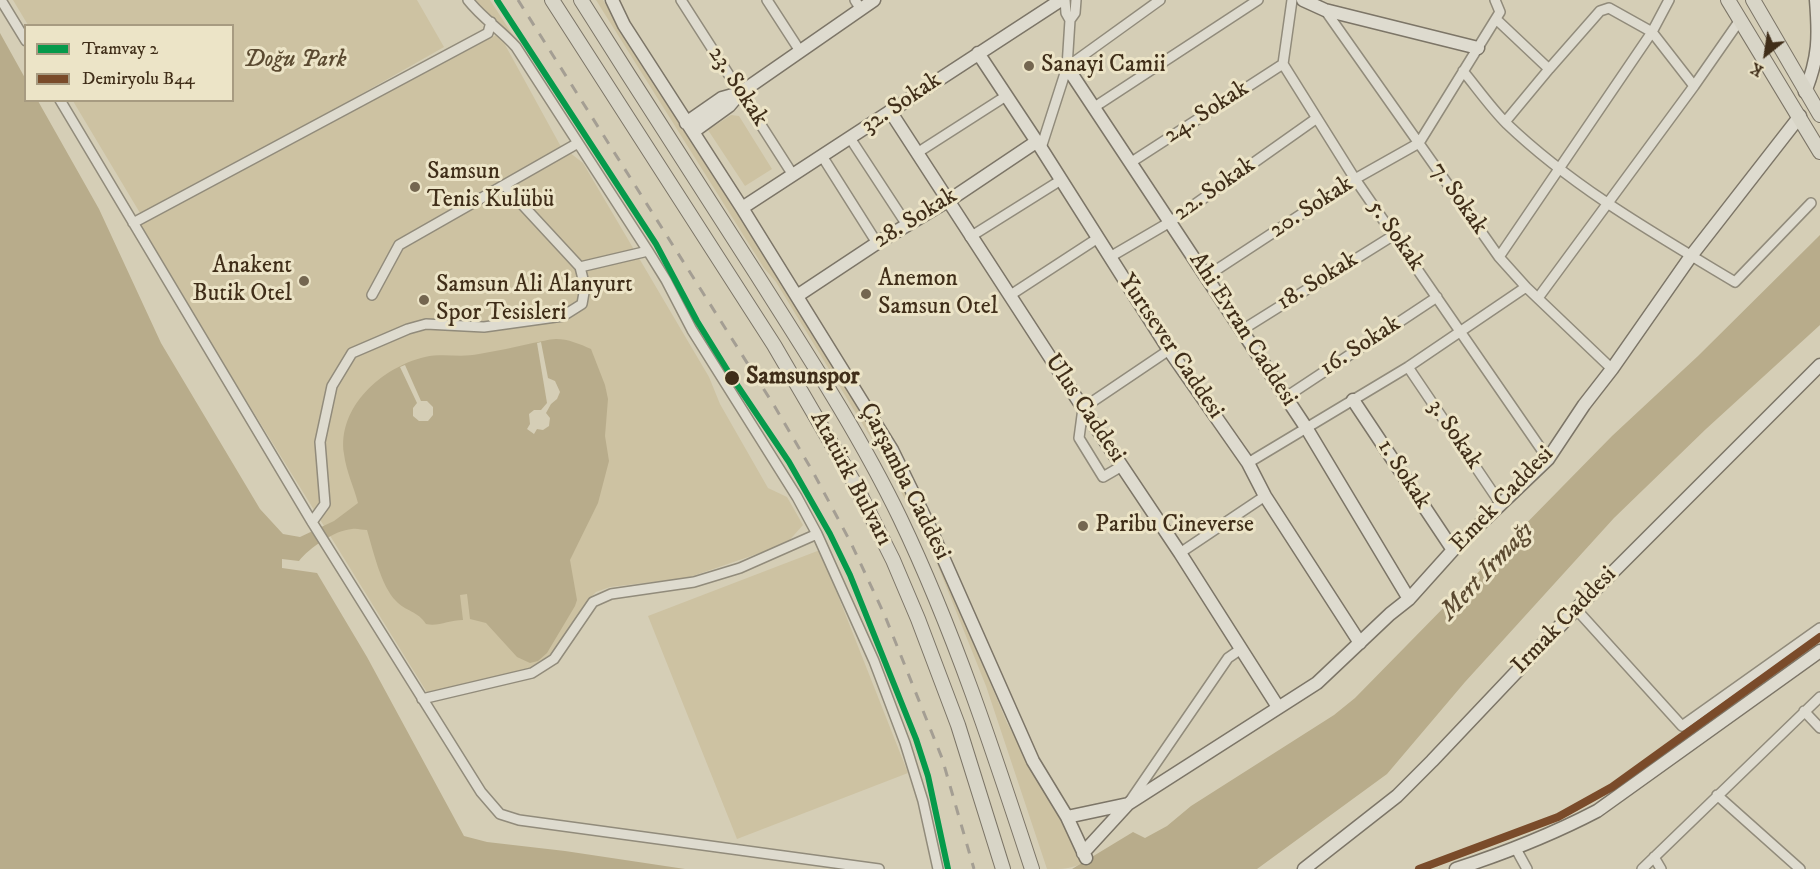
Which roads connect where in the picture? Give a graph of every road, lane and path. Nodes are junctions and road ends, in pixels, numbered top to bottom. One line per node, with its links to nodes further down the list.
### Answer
1 (1, 0): 27 (street)
2 (468, 0): 25 (street)
3 (552, 0): 122 (main road, Atatürk Bulvarı)
4 (581, 0): 119 (main road, Atatürk Bulvarı)
5 (612, 0): 46 (street, Çarşamba Caddesi)
6 (681, 0): 37 (street, 23. Sokak)
7 (767, 0): 29 (street)
8 (874, 0): 20 (street)
9 (1063, 0): 23 (street); 30 (street, 32. Sokak)
10 (1076, 0): 23 (street)
11 (1160, 0): 32 (street)
12 (1258, 0): 40 (street)
13 (1292, 0): 31 (street)
14 (1303, 0): 21 (street)
15 (1496, 0): 22 (street)
16 (1669, 0): 26 (street)
17 (1728, 0): 24 (main road)
18 (1753, 0): 36 (main road)
19 (1816, 0): 36 (street)
20 (858, 4): 29 (street)
21 (1325, 10): 28 (street); 49 (street, 7. Sokak)
22 (1496, 19): 28 (street); 33 (street)
23 (1070, 20): 32 (street)
24 (1740, 20): 35 (street); 43 (main road)
25 (491, 22): 48 (street); 65 (street)
26 (1652, 32): 33 (street); 35 (street); 55 (street)
27 (24, 38)
28 (1478, 48): 34 (street)
29 (800, 51): 37 (street)
30 (978, 53): 38 (street, Yurtsever Caddesi); 41 (street, 32. Sokak)
31 (1283, 64): 44 (street, 5. Sokak); 54 (street, 24. Sokak)
32 (1067, 67): 40 (street, Ahi Evran Caddesi); 50 (street)
33 (1549, 69): 45 (street)
34 (1463, 71): 45 (street); 49 (street)
35 (1694, 86): 61 (street)
36 (1805, 92): 42 (main road)
37 (740, 93): 46 (street); 56 (street, 23. Sokak)
38 (1006, 96): 50 (street, Yurtsever Caddesi); 52 (street)
39 (61, 102): 65 (street)
40 (1093, 108): 54 (street, Ahi Evran Caddesi)
41 (890, 111): 47 (street, 32. Sokak); 52 (street, Ulus Caddesi)
42 (1820, 115)
43 (1800, 116): 51 (main road); 72 (street, Emek Caddesi)
44 (1317, 118): 57 (street, 5. Sokak); 64 (street, 22. Sokak)
45 (1505, 122): 55 (street)
46 (690, 127): 63 (street, Çarşamba Caddesi)
47 (850, 138): 53 (street, 32. Sokak); 66 (street)
48 (578, 143): 59 (street); 71 (street)
49 (1419, 143): 57 (street, 20. Sokak); 74 (street, 7. Sokak)
50 (1039, 145): 58 (street, Yurtsever Caddesi); 60 (street, 28. Sokak)
51 (1820, 152)
52 (917, 153): 60 (street, Ulus Caddesi)
53 (822, 156): 56 (street, 32. Sokak); 70 (street)
54 (1130, 163): 64 (street, Ahi Evran Caddesi)
55 (1559, 171): 61 (street); 74 (street)
56 (793, 174): 63 (street, 32. Sokak)
57 (1355, 179): 67 (street, 5. Sokak); 76 (street, 20. Sokak)
58 (1060, 180): 68 (street); 69 (street, Yurtsever Caddesi)
59 (505, 186): 75 (street); 78 (street)
60 (946, 200): 66 (street, 28. Sokak); 68 (street, Ulus Caddesi)
61 (1606, 203): 72 (street); 82 (street)
62 (1811, 203): 72 (street)
63 (742, 208): 79 (street, Çarşamba Caddesi)
64 (1170, 222): 73 (street, 22. Sokak); 76 (street, Ahi Evran Caddesi)
65 (133, 223): 98 (street)
66 (907, 225): 70 (street, 28. Sokak)
67 (1394, 235): 81 (street, 5. Sokak); 83 (street, 18. Sokak)
68 (970, 237): 80 (street, Ulus Caddesi)
69 (1098, 238): 73 (street, Yurtsever Caddesi); 80 (street)
70 (877, 243): 79 (street, 28. Sokak)
71 (648, 251): 75 (street); 99 (street)
72 (1691, 256): 88 (street, Emek Caddesi)
73 (1110, 257): 85 (street, Yurtsever Caddesi)
74 (1499, 257): 77 (street, 7. Sokak)
75 (580, 267): 98 (street)
76 (1207, 276): 83 (street, Ahi Evran Caddesi)
77 (1526, 287): 82 (street, 7. Sokak); 84 (street)
78 (372, 295)
79 (796, 296): 115 (street, Çarşamba Caddesi)
80 (1009, 296): 91 (street, Ulus Caddesi)
81 (1437, 297): 84 (street, 5. Sokak); 89 (street, 16. Sokak)
82 (1538, 298): 88 (street, 7. Sokak)
83 (1242, 330): 89 (street, Ahi Evran Caddesi)
84 (1461, 331): 87 (street); 93 (street, 5. Sokak)
85 (1169, 350): 91 (street); 94 (street, Yurtsever Caddesi)
86 (1820, 365): 103 (street, Irmak Caddesi)
87 (1408, 367): 90 (street); 97 (street, 3. Sokak)
88 (1612, 369): 93 (street, Emek Caddesi)
89 (1286, 397): 92 (street, Ahi Evran Caddesi)
90 (1353, 400): 92 (street); 100 (street, 1. Sokak)
91 (1083, 408): 95 (street, Ulus Caddesi); 95 (street)
92 (1307, 429): 94 (street); 102 (street, Ahi Evran Caddesi)
93 (1548, 459): 97 (street, Emek Caddesi)
94 (1248, 463): 96 (street, Yurtsever Caddesi)
95 (1122, 466): 101 (street, Ulus Caddesi)
96 (1265, 496): 101 (street); 105 (street, Yurtsever Caddesi)
97 (1500, 502): 100 (street, Emek Caddesi)
98 (312, 522): 109 (street)
99 (817, 534): 109 (street); 121 (street)
100 (1453, 550): 102 (street, Emek Caddesi)
101 (1180, 553): 106 (street, Ulus Caddesi)
102 (1409, 599): 105 (street, Emek Caddesi)
103 (1576, 609): 104 (street); 123 (street, Irmak Caddesi)
104 (1820, 628)
105 (1360, 643): 110 (street, Emek Caddesi)
106 (1241, 649): 110 (street, Ulus Caddesi); 114 (street)
107 (1820, 651): 116 (street)
108 (1820, 697): 111 (street)
109 (422, 699): 120 (street)
110 (1278, 707): 114 (street, Emek Caddesi)
111 (1804, 711): 112 (street); 113 (street)
112 (1820, 728)
113 (1717, 795): 118 (street); 128 (street)
114 (1128, 804): 115 (street, Emek Caddesi); 117 (street, Emek Caddesi)
115 (1067, 817): 117 (street, Çarşamba Caddesi)
116 (1516, 849): 124 (street); 125 (street)
117 (1085, 856)
118 (1654, 857): 126 (street); 127 (street)
119 (1031, 868)
120 (879, 869)
121 (938, 869)
122 (1004, 869)
123 (1304, 869)
124 (1456, 869)
125 (1527, 869)
126 (1642, 869)
127 (1661, 869)
128 (1800, 869)

